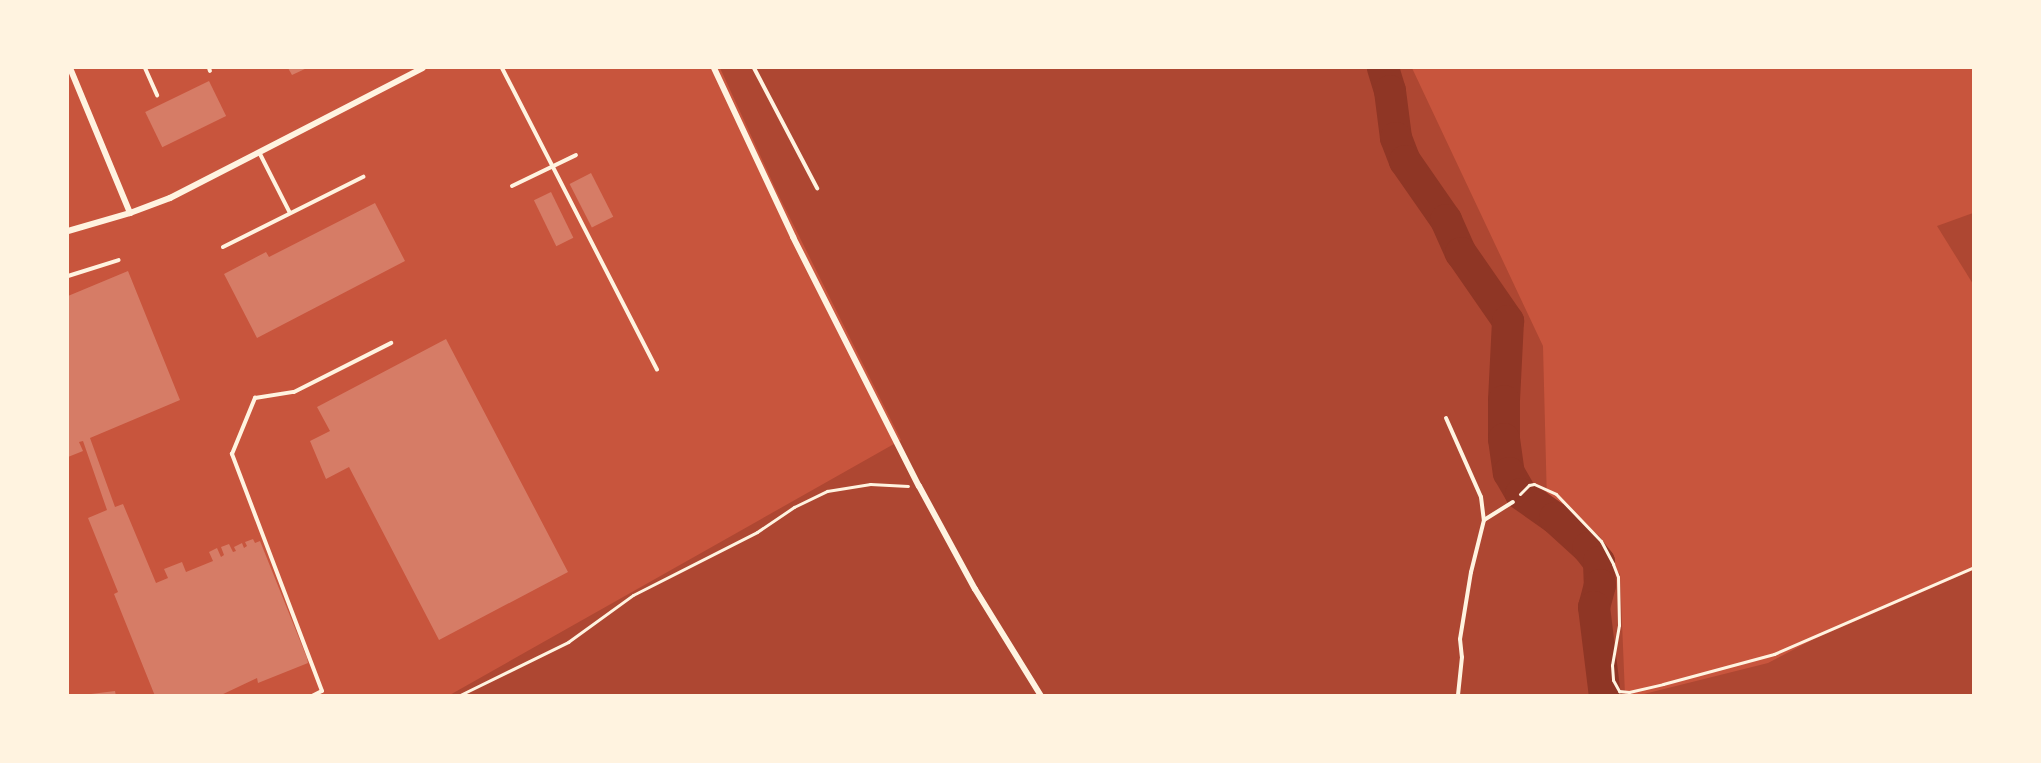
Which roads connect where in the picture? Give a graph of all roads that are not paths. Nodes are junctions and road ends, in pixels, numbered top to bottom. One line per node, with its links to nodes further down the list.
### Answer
1 (70, 68): 14 (street)
2 (145, 68): 7 (lane)
3 (423, 68): 8 (street)
4 (502, 68): 10 (lane)
5 (714, 68): 26 (street)
6 (754, 68): 13 (lane)
7 (157, 95)
8 (259, 152): 14 (street); 15 (lane)
9 (576, 155): 10 (lane)
10 (553, 166): 12 (lane); 21 (lane)
11 (363, 177): 15 (lane)
12 (512, 186)
13 (817, 188)
14 (130, 213): 16 (street)
15 (290, 213): 17 (lane)
16 (68, 231)
17 (224, 247)
18 (119, 260): 19 (lane)
19 (68, 276)
20 (391, 343): 25 (lane)
21 (657, 369)
22 (1446, 418): 24 (lane)
23 (1513, 502): 24 (lane)
24 (1484, 520): 27 (lane)
25 (312, 696)
26 (1041, 696)
27 (1458, 696)

